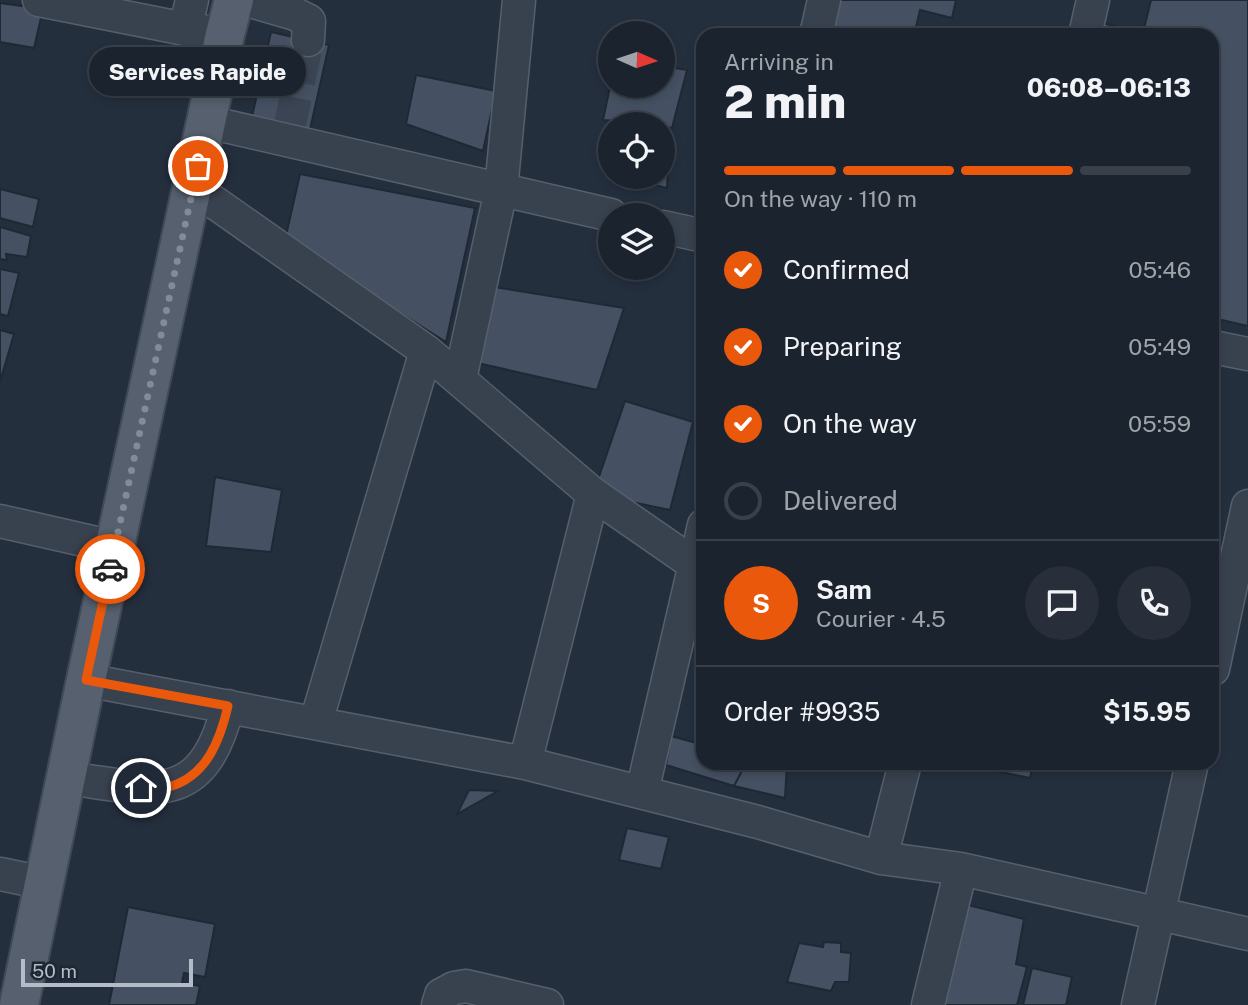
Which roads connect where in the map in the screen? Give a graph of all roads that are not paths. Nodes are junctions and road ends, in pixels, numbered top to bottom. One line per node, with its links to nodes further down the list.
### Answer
1 (39, 0): 6 (street)
2 (247, 0): 10 (street)
3 (519, 0): 13 (street)
4 (824, 0): 8 (street)
5 (1093, 0): 9 (street)
6 (189, 15): 7 (street)
7 (230, 17): 11 (main road)
8 (818, 28)
9 (1087, 28)
10 (309, 40)
11 (208, 122): 12 (main road); 13 (street)
12 (194, 188): 18 (street); 24 (main road)
13 (501, 190): 14 (street); 20 (street)
14 (598, 212)
15 (675, 230): 16 (street)
16 (696, 234)
17 (1219, 348): 19 (street)
18 (426, 351): 20 (street); 30 (street)
19 (1248, 354)
20 (460, 379): 21 (street)
21 (593, 494): 26 (street); 31 (street)
22 (1248, 506): 27 (street)
23 (0, 521): 24 (street)
24 (114, 547): 28 (main road)
25 (696, 556): 26 (street)
26 (694, 564): 35 (street)
27 (1219, 641)
28 (86, 680): 29 (street); 34 (main road)
29 (228, 706): 30 (street); 34 (street)
30 (316, 722): 31 (street)
31 (525, 763): 35 (street)
32 (903, 770): 36 (street)
33 (1190, 770): 40 (street)
34 (66, 778): 39 (main road)
35 (642, 792): 36 (street)
36 (881, 858): 37 (street)
37 (961, 869): 40 (street); 45 (street)
38 (0, 874): 39 (street)
39 (44, 883): 42 (main road)
40 (1159, 914): 41 (street); 46 (street)
41 (1248, 934)
42 (14, 991)
43 (438, 1005): 44 (street)
44 (547, 1005)
45 (928, 1005)
46 (1138, 1005)

